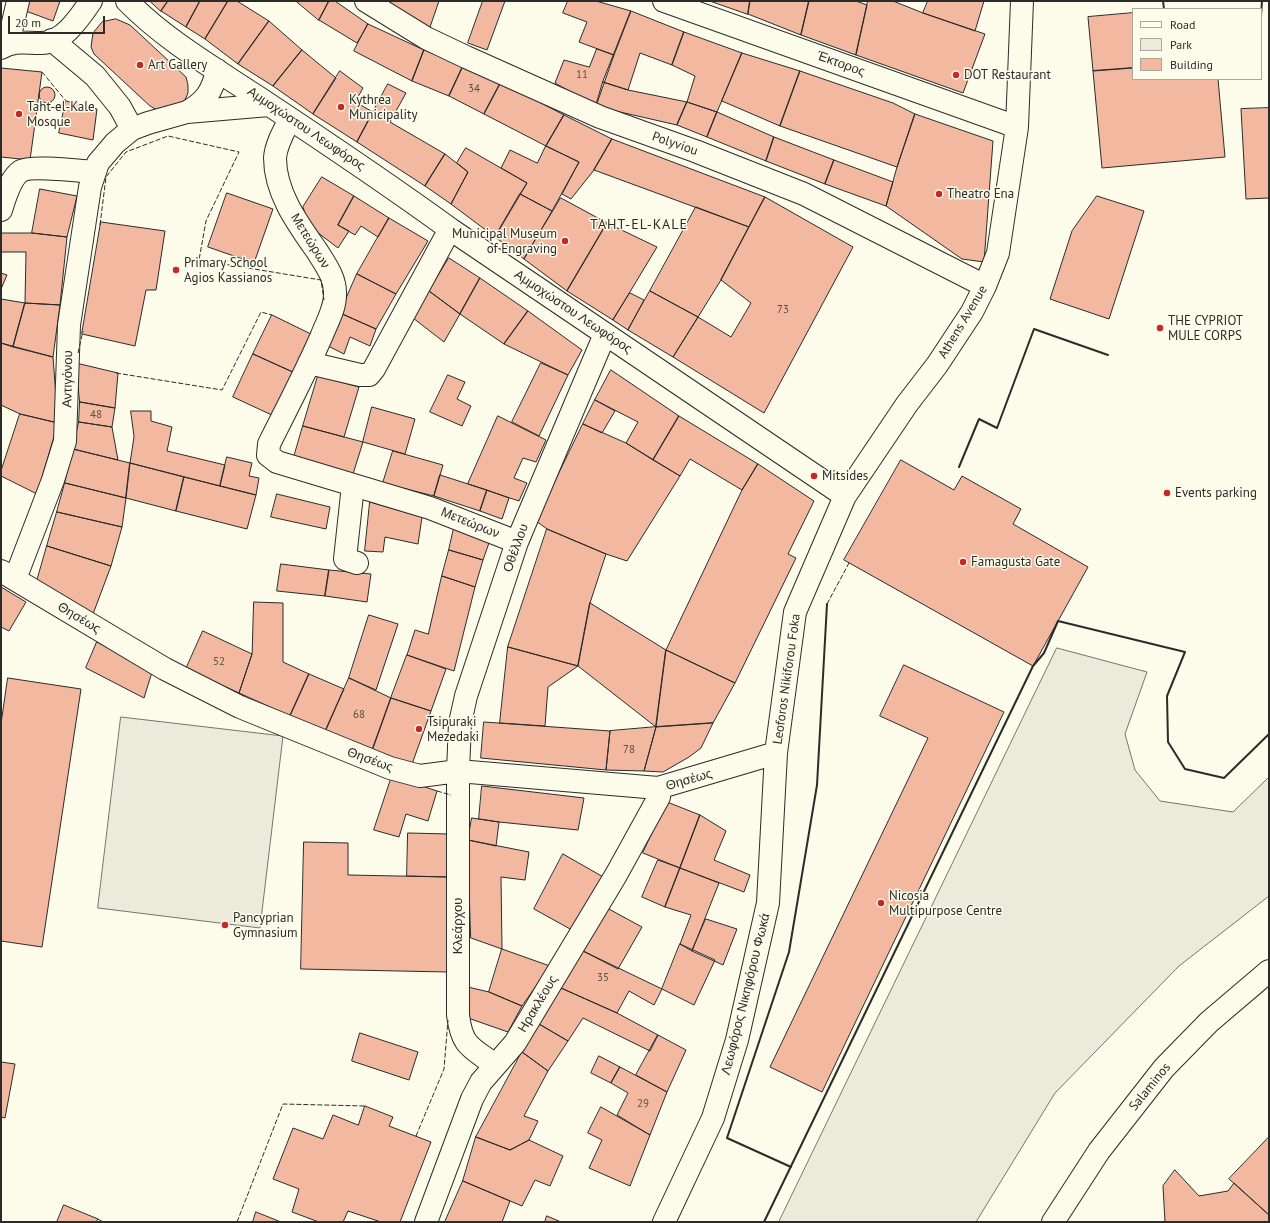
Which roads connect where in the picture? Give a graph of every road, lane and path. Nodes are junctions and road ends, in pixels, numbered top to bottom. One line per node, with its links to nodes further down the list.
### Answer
1 (18, 1): 8 (street)
2 (91, 1): 7 (street)
3 (127, 1): 9 (street, Αμμοχώστου Λεωφόρος)
4 (366, 1): 18 (street, Polyviou)
5 (664, 1): 13 (street, Έκτορος)
6 (1022, 1): 13 (street, Athens Avenue)
7 (52, 40): 8 (street); 14 (street)
8 (4, 46)
9 (217, 70): 10 (street, Αμμοχώστου Λεωφόρος); 11 (street, Αντιγόνου)
10 (270, 105): 11 (street, Αντιγόνου); 12 (street, Αμμοχώστου Λεωφόρος)
11 (187, 112): 14 (street, Αντιγόνου)
12 (290, 119): 17 (street, Αμμοχώστου Λεωφόρος); 20 (street, Μετεώρων)
13 (1017, 127): 18 (street, Athens Avenue)
14 (132, 129): 15 (street, Αντιγόνου)
15 (94, 172): 16 (street); 25 (street, Αντιγόνου)
16 (1, 210)
17 (450, 229): 19 (street, Αμμοχώστου Λεωφόρος); 20 (street)
18 (985, 286): 22 (street, Athens Avenue)
19 (605, 334): 22 (street, Αμμοχώστου Λεωφόρος); 23 (street, Οθέλλου)
20 (309, 363): 21 (street, Μετεώρων)
21 (353, 485): 23 (street, Μετεώρων); 24 (street)
22 (845, 496): 26 (street, Leoforos Nikiforou Foka)
23 (517, 542): 27 (street, Οθέλλου)
24 (357, 562)
25 (8, 575): 27 (street, Θησέως)
26 (776, 753): 28 (street, Θησέως); 32 (street, Λεωφόρος Νικηφόρου Φωκά)
27 (458, 771): 28 (street, Θησέως); 30 (street, Κλεάρχου)
28 (658, 788): 30 (street, Ηρακλέους)
29 (1269, 971): 33 (street, Salaminos)
30 (495, 1065): 31 (street, Ηρακλέους)
31 (426, 1222)
32 (664, 1222)
33 (1053, 1222)

